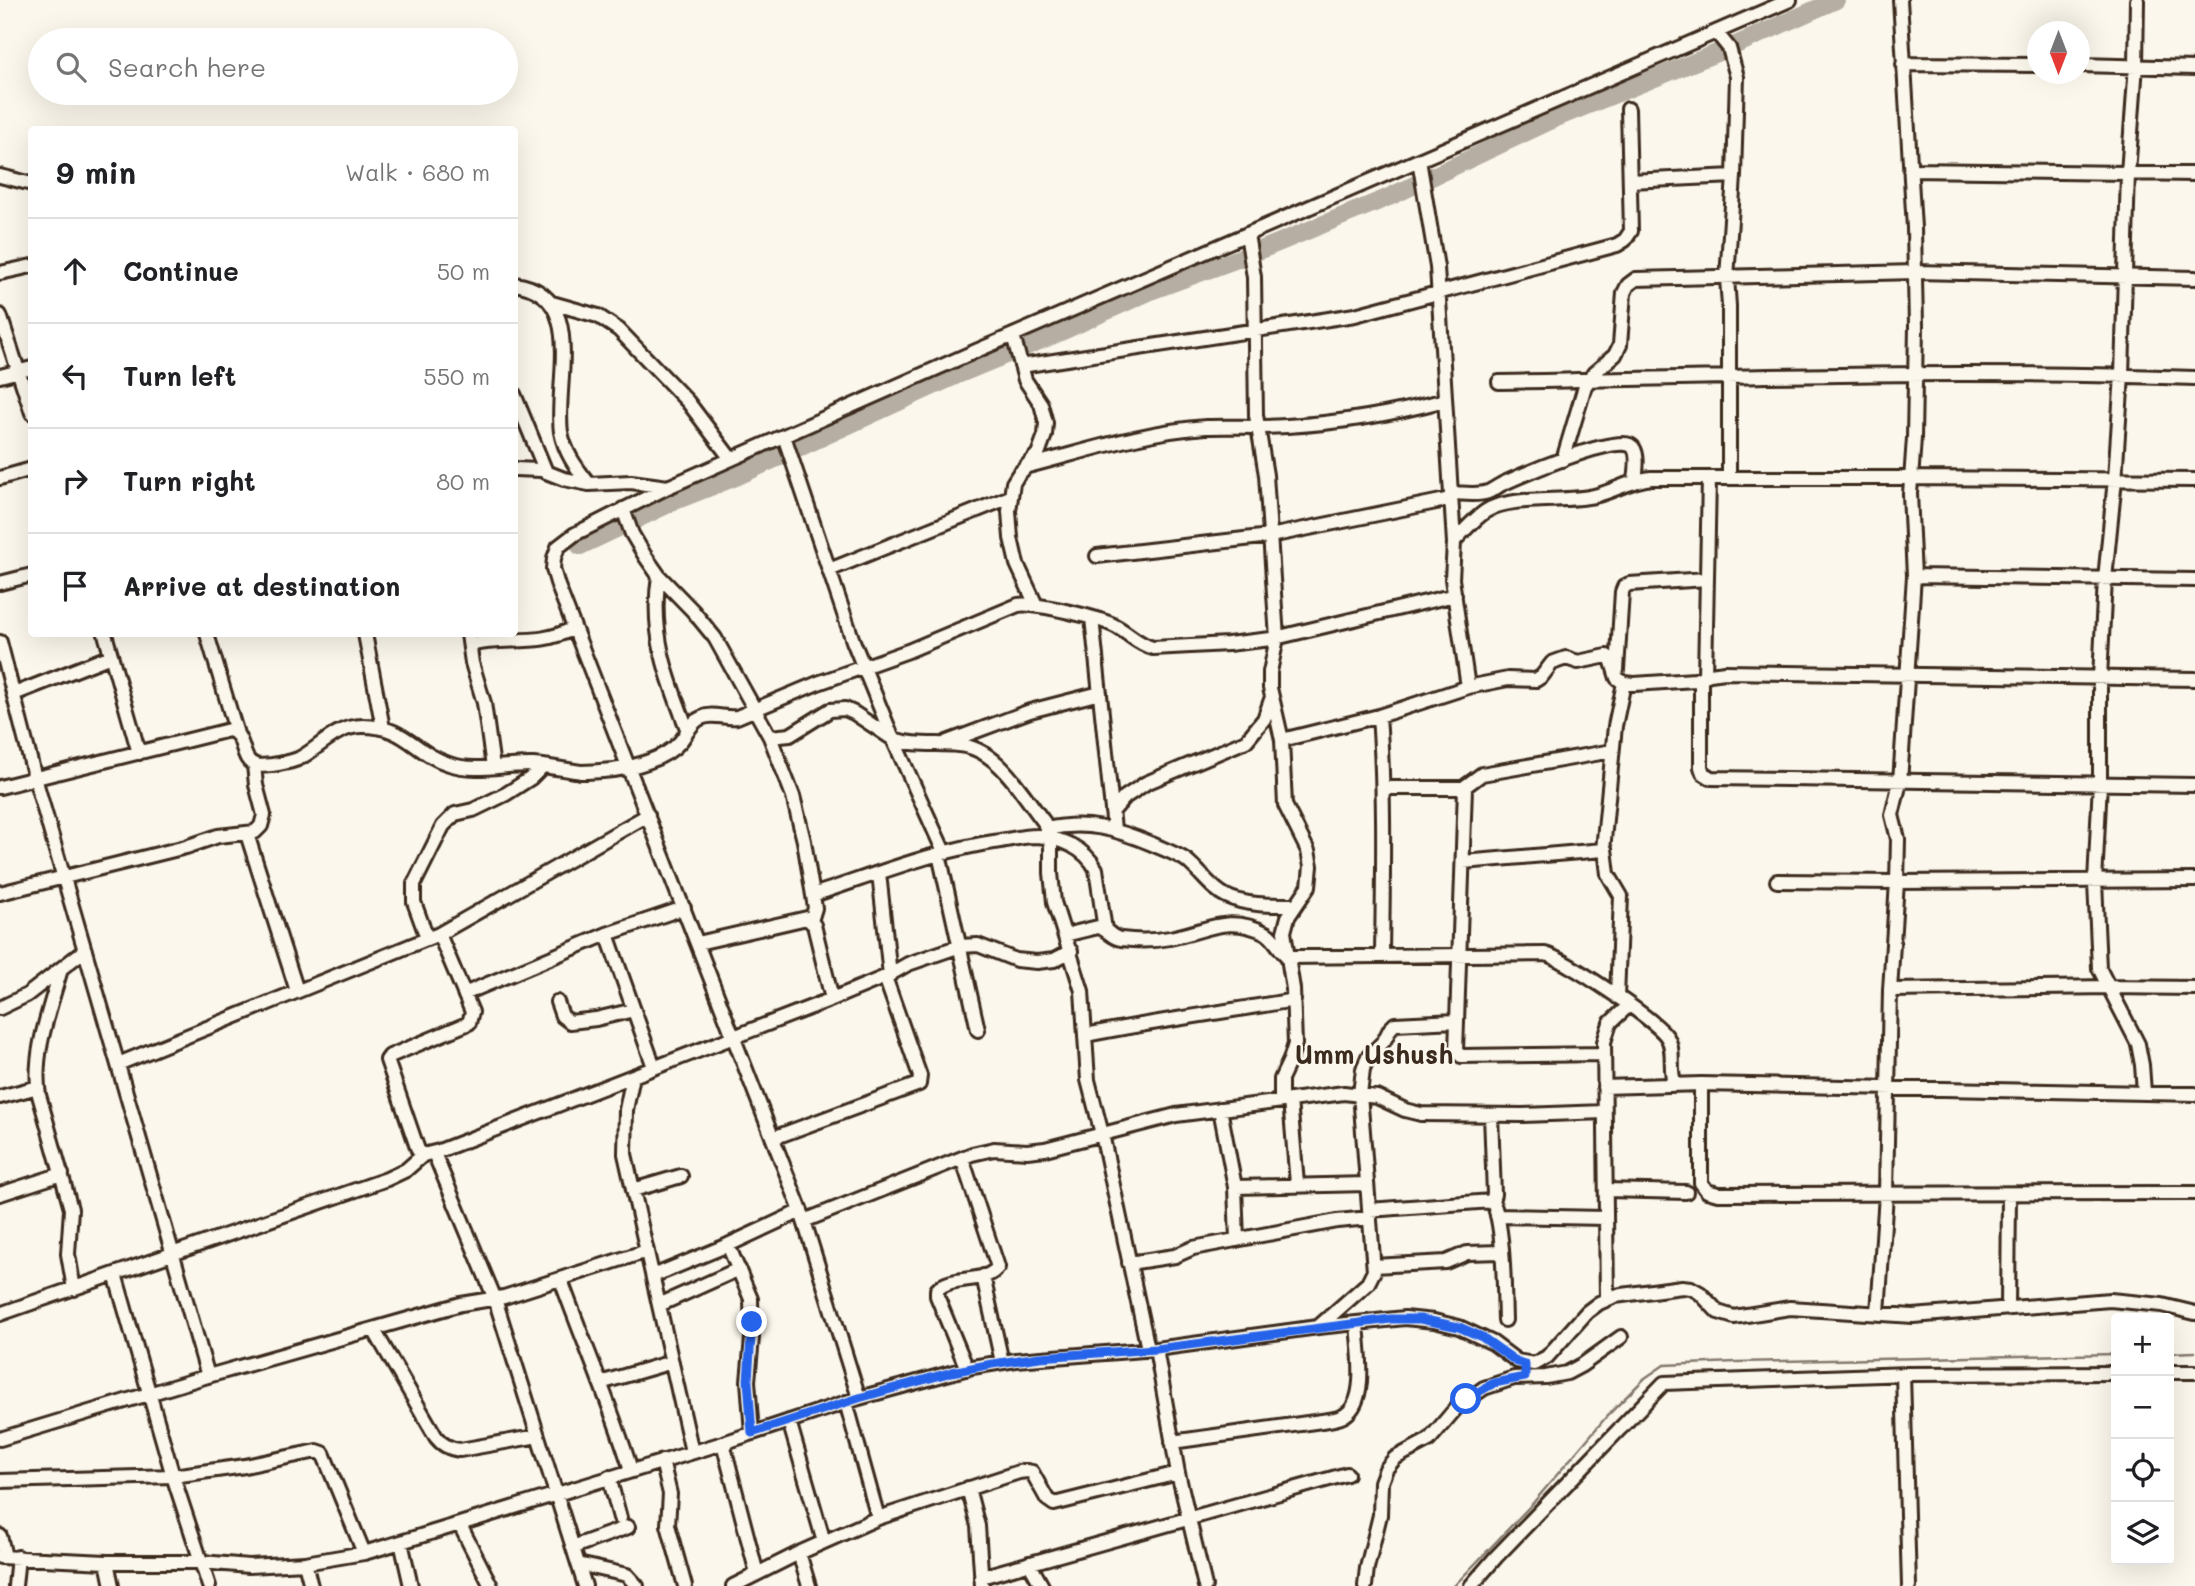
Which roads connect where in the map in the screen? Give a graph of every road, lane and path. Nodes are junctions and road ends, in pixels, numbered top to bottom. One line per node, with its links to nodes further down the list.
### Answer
1 (1790, 0): 4 (street)
2 (1900, 0): 5 (street)
3 (2137, 0): 8 (street)
4 (1716, 32): 11 (street); 16 (street)
5 (1903, 64): 6 (street); 12 (street)
6 (2027, 65)
7 (2090, 65): 8 (street)
8 (2136, 65): 9 (street); 13 (street)
9 (2195, 68)
10 (1628, 110): 17 (street)
11 (1419, 160): 19 (street); 27 (street)
12 (1910, 170): 13 (street); 21 (street)
13 (2128, 173): 14 (street); 23 (street)
14 (2195, 174)
15 (0, 176): 18 (street)
16 (1734, 176): 17 (street); 24 (street)
17 (1630, 181): 27 (street)
18 (28, 183)
19 (1247, 234): 30 (street); 31 (street)
20 (28, 267): 22 (street)
21 (1915, 272): 23 (street); 24 (street); 34 (street)
22 (0, 273)
23 (2124, 275): 25 (street); 36 (street)
24 (1727, 278): 35 (street); 39 (street)
25 (2195, 278)
26 (518, 285): 28 (street)
27 (1438, 293): 30 (street); 42 (street)
28 (552, 303): 46 (street); 59 (street)
29 (0, 315): 33 (street)
30 (1255, 331): 32 (street); 44 (street)
31 (1013, 335): 32 (street); 45 (street)
32 (1021, 366): 48 (street)
33 (25, 370): 37 (street); 41 (street)
34 (1915, 374): 35 (street); 36 (street); 55 (street)
35 (1729, 375): 39 (street); 54 (street)
36 (2122, 375): 38 (street); 56 (street)
37 (0, 376)
38 (2195, 378)
39 (1589, 380): 40 (street); 47 (street)
40 (1499, 382)
41 (28, 388)
42 (1445, 400): 44 (street); 61 (street)
43 (518, 404): 51 (street)
44 (1257, 427): 48 (street); 64 (street)
45 (784, 436): 46 (street); 67 (street)
46 (731, 459): 60 (street)
47 (1563, 460): 58 (street); 61 (street)
48 (1028, 466): 62 (street)
49 (518, 469): 51 (street)
50 (28, 470): 52 (street)
51 (546, 472): 59 (street)
52 (0, 478)
53 (1709, 478): 54 (street); 58 (street); 71 (street)
54 (1729, 478): 55 (street)
55 (1911, 478): 56 (street); 70 (street)
56 (2115, 479): 57 (street); 72 (street)
57 (2195, 480)
58 (1635, 481): 65 (street)
59 (589, 484): 60 (street)
60 (667, 487): 63 (street)
61 (1451, 496): 64 (street); 65 (street)
62 (1010, 497): 67 (street); 76 (street)
63 (623, 509): 69 (street); 78 (street)
64 (1270, 536): 66 (street); 82 (street)
65 (1454, 541): 75 (street)
66 (1097, 556)
67 (829, 570): 86 (street)
68 (28, 576): 74 (street)
69 (659, 576): 96 (street); 99 (street)
70 (1914, 576): 72 (street); 87 (street)
71 (1707, 579): 88 (street); 91 (street)
72 (2105, 579): 73 (street); 89 (street)
73 (2195, 580)
74 (0, 583)
75 (1455, 595): 82 (street); 92 (street)
76 (1036, 605): 77 (street); 86 (street)
77 (1092, 618): 82 (street); 94 (street)
78 (574, 628): 83 (street); 110 (street)
79 (106, 637): 85 (street)
80 (208, 637): 100 (street)
81 (366, 637): 98 (street)
82 (1277, 638): 95 (street)
83 (469, 639): 109 (street)
84 (0, 642): 93 (street)
85 (111, 656): 93 (street); 106 (street)
86 (863, 667): 96 (street); 102 (street)
87 (1909, 675): 88 (street); 89 (street); 112 (street)
88 (1703, 677): 91 (street); 112 (street)
89 (2101, 678): 90 (street); 113 (street)
90 (2195, 679)
91 (1621, 680): 92 (street); 105 (street)
92 (1468, 687): 97 (street)
93 (8, 688): 111 (street)
94 (1100, 693): 104 (street); 118 (street)
95 (1272, 696): 103 (street); 118 (street)
96 (753, 709): 99 (street); 101 (street)
97 (1379, 716): 103 (street); 116 (street)
98 (383, 728): 107 (street); 109 (street)
99 (688, 731): 110 (street)
100 (237, 734): 106 (street); 107 (street)
101 (770, 737): 102 (street); 133 (street)
102 (893, 739): 104 (street); 124 (street)
103 (1282, 740): 134 (street)
104 (940, 744): 122 (street)
105 (1612, 751): 117 (street); 123 (street)
106 (139, 752): 111 (street)
107 (254, 765): 121 (street)
108 (543, 766): 109 (street); 110 (street); 140 (street)
109 (493, 767)
110 (630, 767): 119 (street)
111 (35, 778): 115 (street); 127 (street)
112 (1900, 782): 113 (street); 131 (street)
113 (2100, 782): 114 (street); 130 (street)
114 (2195, 785)
115 (0, 787)
116 (1383, 788): 117 (street); 146 (street)
117 (1465, 788): 125 (street)
118 (1112, 812): 120 (street)
119 (648, 815): 135 (street); 140 (street)
120 (1114, 829): 122 (street); 134 (street)
121 (247, 834): 127 (street); 153 (street)
122 (1048, 834): 124 (street); 137 (street); 139 (street)
123 (1605, 849): 125 (street); 155 (street)
124 (942, 853): 126 (street); 142 (street)
125 (1463, 862): 145 (street)
126 (879, 873): 133 (street); 149 (street)
127 (64, 877): 132 (street); 143 (street)
128 (2195, 880): 130 (street)
129 (1777, 881): 131 (street)
130 (2095, 881): 131 (street); 150 (street)
131 (1897, 883): 152 (street)
132 (0, 893)
133 (813, 895): 136 (street)
134 (1296, 905): 147 (street)
135 (684, 908): 138 (street); 141 (street)
136 (811, 921): 141 (street); 156 (street)
137 (1105, 929): 139 (street); 147 (street)
138 (607, 934): 154 (street); 161 (street)
139 (1065, 935): 144 (street)
140 (433, 936): 153 (street); 154 (street)
141 (698, 943): 165 (street)
142 (960, 946): 144 (street); 149 (street); 163 (street)
143 (85, 950): 148 (street); 167 (street)
144 (1071, 951): 164 (street)
145 (1460, 954): 146 (street); 155 (street); 162 (street)
146 (1382, 955): 147 (street)
147 (1288, 957): 157 (street)
148 (61, 969): 160 (street); 172 (street)
149 (888, 976): 156 (street); 184 (street)
150 (2109, 987): 151 (street); 152 (street); 175 (street)
151 (2195, 988)
152 (1890, 990): 174 (street)
153 (297, 991): 167 (street)
154 (464, 994): 185 (street)
155 (1617, 997): 159 (street)
156 (832, 999): 165 (street)
157 (1294, 1000): 164 (street); 179 (street)
158 (557, 1002): 161 (street)
159 (1628, 1006): 166 (street); 171 (street)
160 (0, 1008)
161 (634, 1010): 168 (street)
162 (1457, 1021): 166 (street); 176 (street)
163 (978, 1030)
164 (1086, 1035): 183 (street)
165 (734, 1038): 168 (street); 184 (street)
166 (1604, 1055): 173 (street)
167 (118, 1064): 208 (street)
168 (654, 1067): 169 (street)
169 (632, 1076): 185 (street); 192 (street)
170 (1701, 1084): 171 (street); 174 (street); 197 (street)
171 (1675, 1085): 173 (street)
172 (38, 1087): 178 (street); 187 (street)
173 (1604, 1087): 181 (street)
174 (1887, 1087): 175 (street); 197 (street)
175 (2144, 1092): 177 (street)
176 (1360, 1094): 179 (street); 182 (street); 190 (street)
177 (2195, 1094)
178 (0, 1097)
179 (1285, 1100): 180 (street); 189 (street)
180 (1220, 1109): 183 (street); 191 (street)
181 (1604, 1112): 182 (street); 193 (street)
182 (1491, 1115): 199 (street)
183 (1102, 1134): 186 (street); 209 (street)
184 (773, 1138): 201 (street)
185 (428, 1154): 208 (street); 217 (street)
186 (962, 1157): 201 (street); 214 (street)
187 (62, 1174): 196 (street); 216 (street)
188 (681, 1176): 192 (street)
189 (1297, 1184): 190 (street); 191 (street)
190 (1367, 1184): 200 (street)
191 (1236, 1187): 204 (street)
192 (633, 1190): 206 (street)
193 (1606, 1190): 194 (street); 203 (street)
194 (1686, 1192)
195 (2195, 1193): 198 (street)
196 (0, 1194)
197 (1886, 1194): 198 (street); 221 (street)
198 (2009, 1194): 220 (street)
199 (1492, 1201): 200 (street); 202 (street)
200 (1370, 1214): 204 (street); 210 (street)
201 (803, 1216): 205 (street); 241 (street)
202 (1497, 1216): 203 (street); 207 (street)
203 (1606, 1217): 218 (street)
204 (1237, 1240): 209 (street)
205 (728, 1245): 211 (street); 213 (street)
206 (647, 1251): 213 (street); 215 (street)
207 (1501, 1252): 210 (street); 224 (street)
208 (173, 1254): 212 (street); 238 (street)
209 (1129, 1263): 229 (street)
210 (1374, 1266): 226 (street)
211 (739, 1269): 219 (street); 244 (street)
212 (115, 1275): 216 (street); 240 (street)
213 (653, 1276): 219 (street)
214 (983, 1276): 231 (street); 232 (street)
215 (561, 1280): 217 (street); 239 (street)
216 (74, 1289): 223 (street)
217 (495, 1299): 227 (street); 245 (street)
218 (1607, 1299): 221 (street); 233 (street)
219 (659, 1305): 230 (street)
220 (2008, 1308): 221 (street); 222 (street)
221 (1878, 1313)
222 (2195, 1313)
223 (0, 1314)
224 (1505, 1320)
225 (1357, 1323): 226 (street); 233 (street); 247 (street)
226 (1318, 1327): 229 (street)
227 (373, 1330): 238 (street); 245 (street)
228 (1621, 1337): 233 (street)
229 (1152, 1349): 231 (street); 247 (street)
230 (672, 1362): 239 (street); 249 (street)
231 (1002, 1362): 232 (street)
232 (967, 1369): 241 (street)
233 (1525, 1370): 290 (street)
234 (2174, 1372): 235 (street)
235 (2195, 1372)
236 (2111, 1373): 237 (street)
237 (1903, 1374): 276 (street); 291 (street)
238 (208, 1376): 240 (street)
239 (600, 1383): 251 (street)
240 (150, 1395): 246 (street); 254 (street)
241 (859, 1398): 242 (street)
242 (846, 1402): 243 (street); 259 (street)
243 (789, 1421): 244 (street); 264 (street)
244 (752, 1433): 248 (street)
245 (538, 1436): 258 (street)
246 (0, 1439)
247 (1172, 1442): 252 (street)
248 (723, 1443): 249 (street); 274 (street)
249 (692, 1452): 250 (street)
250 (662, 1461): 251 (street); 285 (street)
251 (631, 1470): 255 (street)
252 (1178, 1473): 257 (street); 260 (street)
253 (1347, 1474): 260 (street)
254 (173, 1475): 256 (street); 266 (street); 270 (street)
255 (609, 1477): 258 (street); 265 (street)
256 (0, 1481)
257 (968, 1488): 259 (street); 275 (street)
258 (556, 1494): 261 (street); 265 (street)
259 (878, 1518): 264 (street)
260 (1188, 1518): 272 (street); 289 (street)
261 (460, 1525): 263 (street); 282 (street)
262 (0, 1536): 268 (street)
263 (401, 1542): 266 (street); 281 (street)
264 (824, 1542): 267 (street)
265 (573, 1547): 273 (street)
266 (364, 1553): 271 (street)
267 (799, 1553): 274 (street); 287 (street)
268 (8, 1557): 269 (street); 277 (street)
269 (107, 1562): 270 (street); 278 (street)
270 (202, 1562): 271 (street); 279 (street)
271 (305, 1563): 280 (street)
272 (1029, 1563): 275 (street); 288 (street)
273 (578, 1564): 283 (street); 284 (street)
274 (757, 1574): 286 (street)
275 (981, 1581)
276 (1476, 1583)
277 (15, 1586)
278 (112, 1586)
279 (209, 1586)
280 (311, 1586)
281 (411, 1586)
282 (491, 1586)
283 (585, 1586)
284 (637, 1586)
285 (685, 1586)
286 (733, 1586)
287 (809, 1586)
288 (1042, 1586)
289 (1205, 1586)
290 (1365, 1586)
291 (1909, 1586)

